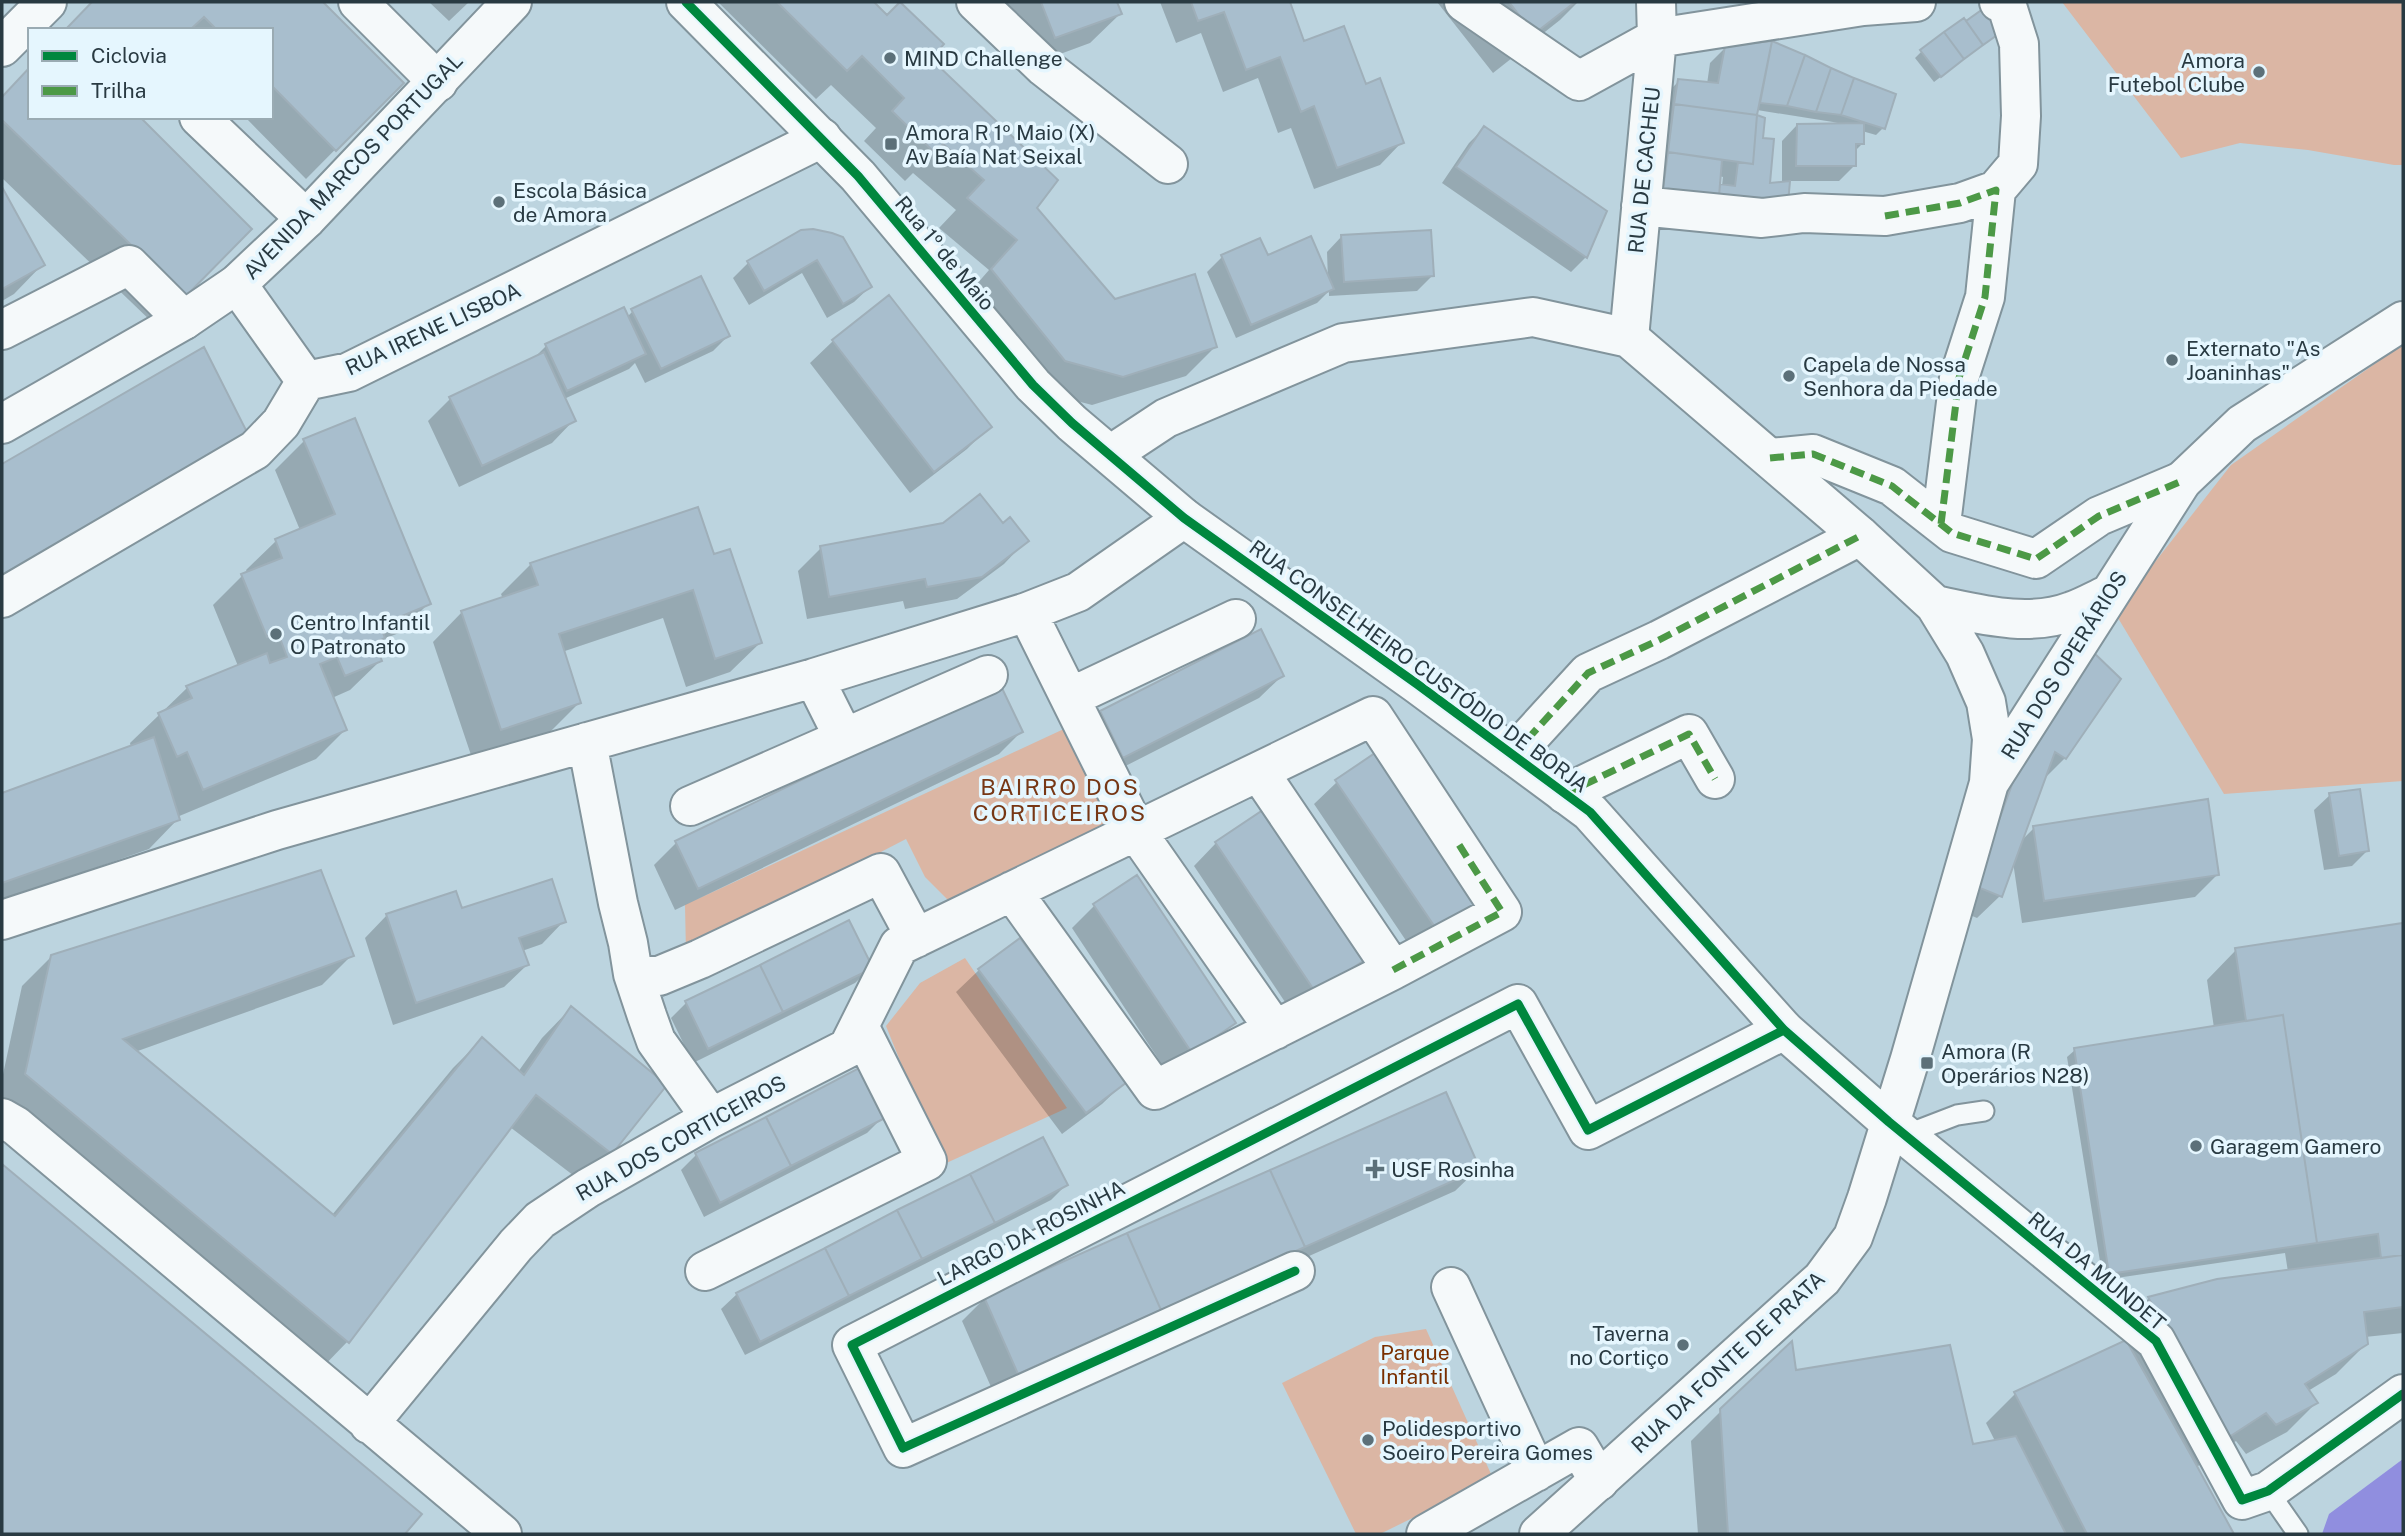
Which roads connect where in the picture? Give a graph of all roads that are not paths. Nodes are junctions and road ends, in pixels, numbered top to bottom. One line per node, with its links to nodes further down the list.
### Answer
1 (47, 2): 11 (street)
2 (358, 2): 12 (street)
3 (512, 2): 12 (street, AVENIDA MARCOS PORTUGAL)
4 (686, 2): 14 (street, Rua 1º de Maio)
5 (976, 2): 15 (street)
6 (1464, 2): 10 (street)
7 (1916, 2): 9 (street)
8 (1999, 2): 16 (street)
9 (1868, 4): 10 (street)
10 (1657, 20): 17 (street, RUA DE CACHEU)
11 (2, 47)
12 (438, 82): 18 (street, AVENIDA MARCOS PORTUGAL)
13 (201, 119): 18 (street)
14 (822, 138): 24 (street, RUA IRENE LISBOA); 26 (street, Rua 1º de Maio)
15 (1168, 164)
16 (1996, 190): 17 (street); 30 (street)
17 (1641, 206): 23 (street, RUA DE CACHEU)
18 (306, 219): 19 (street, AVENIDA MARCOS PORTUGAL)
19 (237, 284): 20 (street, AVENIDA MARCOS PORTUGAL); 24 (street)
20 (184, 320): 22 (street); 25 (street, AVENIDA MARCOS PORTUGAL)
21 (2403, 321): 28 (street, RUA DOS OPERÁRIOS)
22 (2, 330)
23 (1629, 338): 26 (street); 27 (street)
24 (306, 381): 33 (street)
25 (2, 424)
26 (1110, 456): 29 (street, Rua 1º de Maio)
27 (1770, 458): 30 (street); 31 (street)
28 (2182, 481): 30 (street); 32 (street, RUA DOS OPERÁRIOS)
29 (1184, 518): 35 (street); 42 (street, RUA CONSELHEIRO CUSTÓDIO DE BORJA)
30 (1941, 524)
31 (1860, 536): 34 (street); 42 (street)
32 (2107, 595): 34 (street); 45 (street, RUA DOS OPERÁRIOS)
33 (2, 598)
34 (1935, 605): 45 (street)
35 (1027, 612): 38 (street); 39 (street)
36 (1236, 619): 39 (street)
37 (988, 675): 40 (street)
38 (814, 678): 40 (street); 41 (street)
39 (1071, 697): 48 (street)
40 (844, 738): 47 (street)
41 (587, 741): 50 (street); 53 (street)
42 (1513, 755): 46 (street, RUA CONSELHEIRO CUSTÓDIO DE BORJA)
43 (1259, 772): 48 (street, RUA DOS CORTICEIROS); 52 (street); 52 (street, RUA DOS CORTICEIROS)
44 (1715, 779): 46 (street, RUA CONSELHEIRO CUSTÓDIO DE BORJA)
45 (1989, 783): 60 (street, RUA DOS OPERÁRIOS)
46 (1565, 794): 56 (street, RUA CONSELHEIRO CUSTÓDIO DE BORJA)
47 (690, 806)
48 (1136, 831): 49 (street, RUA DOS CORTICEIROS); 55 (street)
49 (1012, 891): 51 (street, RUA DOS CORTICEIROS); 55 (street)
50 (2, 920)
51 (916, 938): 53 (street); 54 (street, RUA DOS CORTICEIROS)
52 (1393, 970): 55 (street)
53 (634, 974): 59 (street)
54 (859, 1026): 59 (street, RUA DOS CORTICEIROS); 62 (street)
55 (1275, 1030)
56 (1784, 1030): 60 (street, RUA CONSELHEIRO CUSTÓDIO DE BORJA); 61 (street, LARGO DA ROSINHA)
57 (1984, 1111): 60 (lane)
58 (2, 1118): 65 (street)
59 (711, 1118): 65 (street, RUA DOS CORTICEIROS)
60 (1897, 1128): 67 (street, RUA DA FONTE DE PRATA); 68 (street, RUA DA MUNDET)
61 (1295, 1270)
62 (705, 1271)
63 (1451, 1287): 66 (street)
64 (2403, 1394): 68 (street)
65 (369, 1424): 69 (street)
66 (1536, 1472): 67 (street); 70 (street)
67 (1600, 1481): 71 (street, RUA DA FONTE DE PRATA)
68 (2268, 1491): 72 (lane)
69 (502, 1534)
70 (1426, 1534)
71 (1539, 1534)
72 (2298, 1534)

